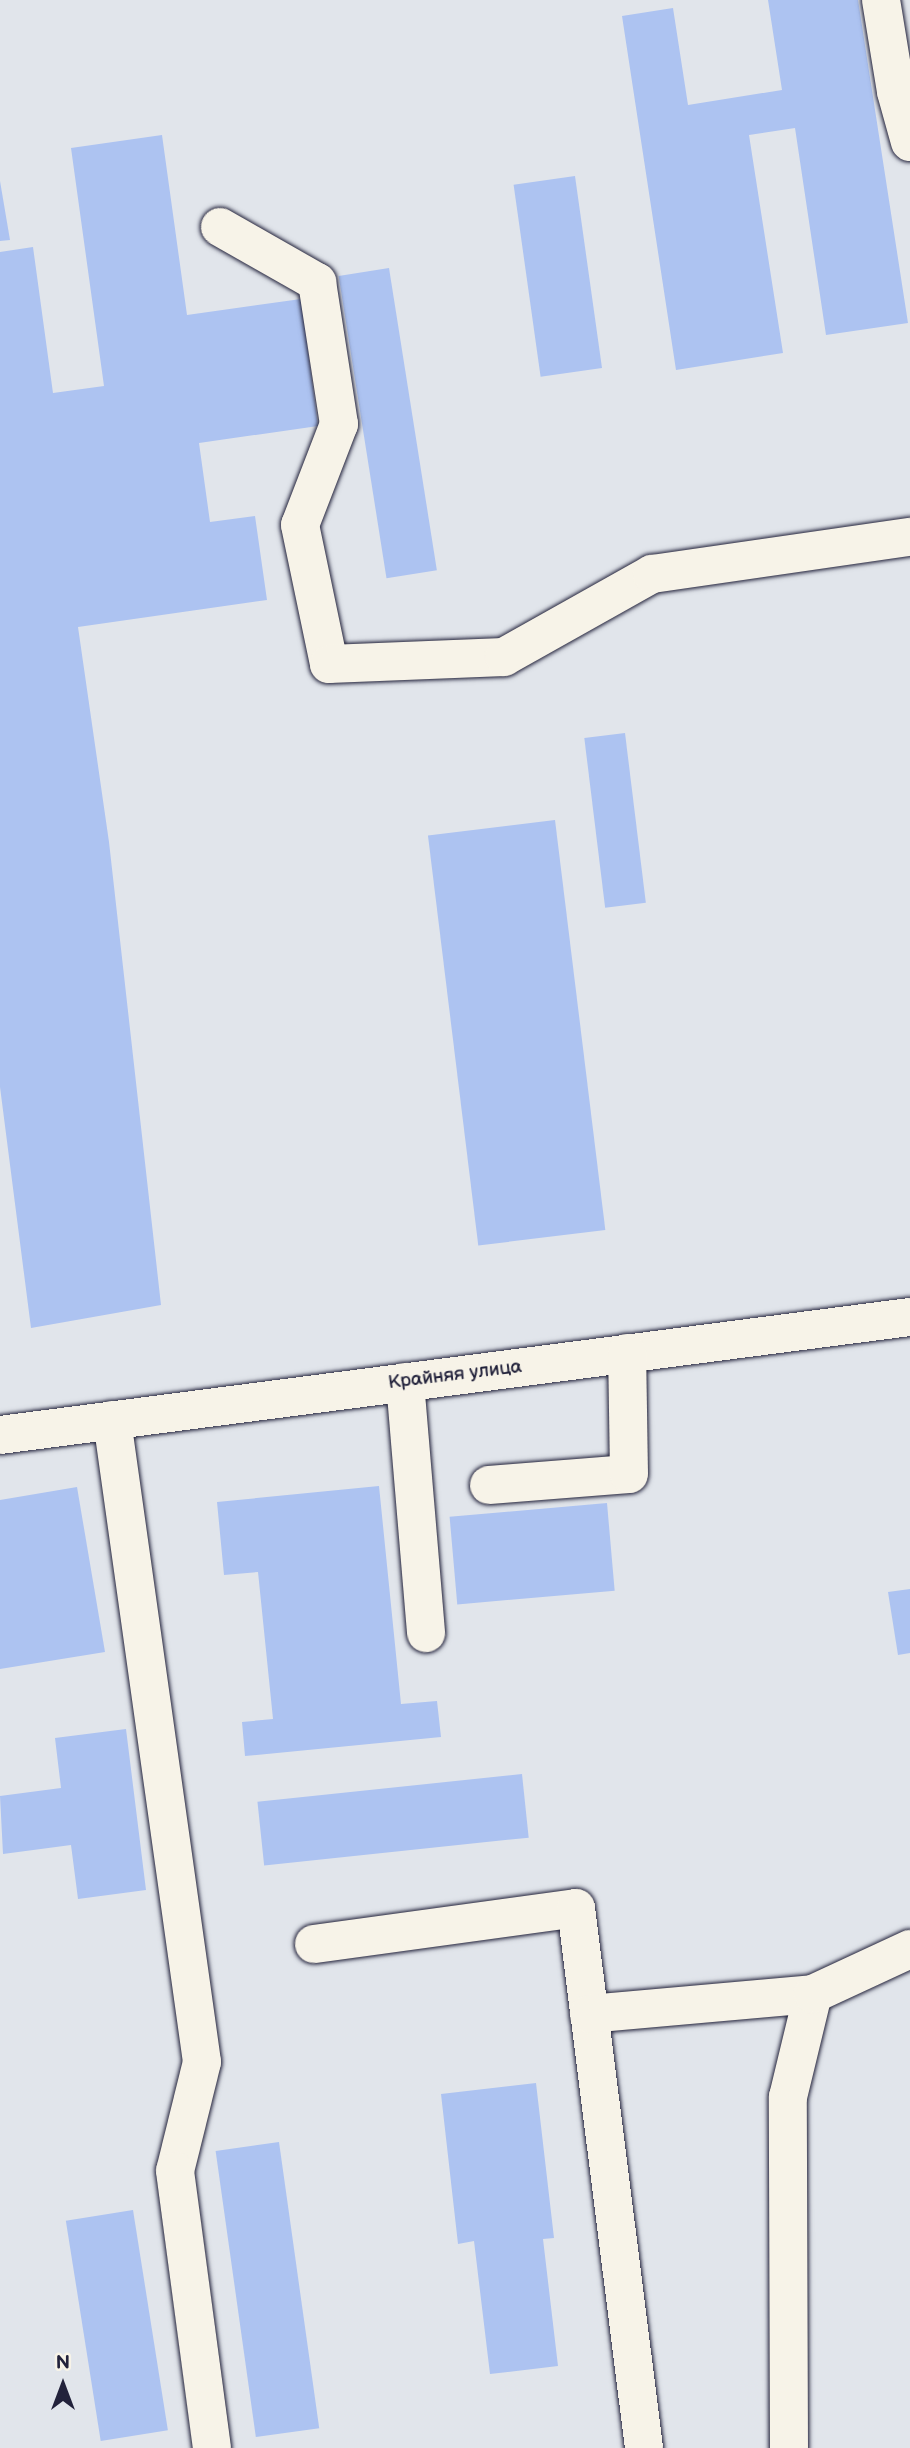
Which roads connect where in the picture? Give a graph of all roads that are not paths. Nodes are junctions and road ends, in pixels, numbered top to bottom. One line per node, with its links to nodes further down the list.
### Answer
1 (881, 0): 2 (street)
2 (910, 142)
3 (219, 227): 4 (street)
4 (910, 537)
5 (910, 1317): 6 (street, Крайняя улица)
6 (627, 1353): 7 (street, Крайняя улица); 10 (street)
7 (405, 1382): 8 (street, Крайняя улица); 11 (street)
8 (113, 1420): 9 (street, Крайняя улица); 16 (street)
9 (0, 1435)
10 (489, 1485)
11 (426, 1633)
12 (314, 1944): 15 (street)
13 (910, 1949): 14 (street)
14 (813, 1993): 15 (street); 18 (street)
15 (589, 2014): 17 (street)
16 (212, 2448)
17 (644, 2448)
18 (789, 2448)

